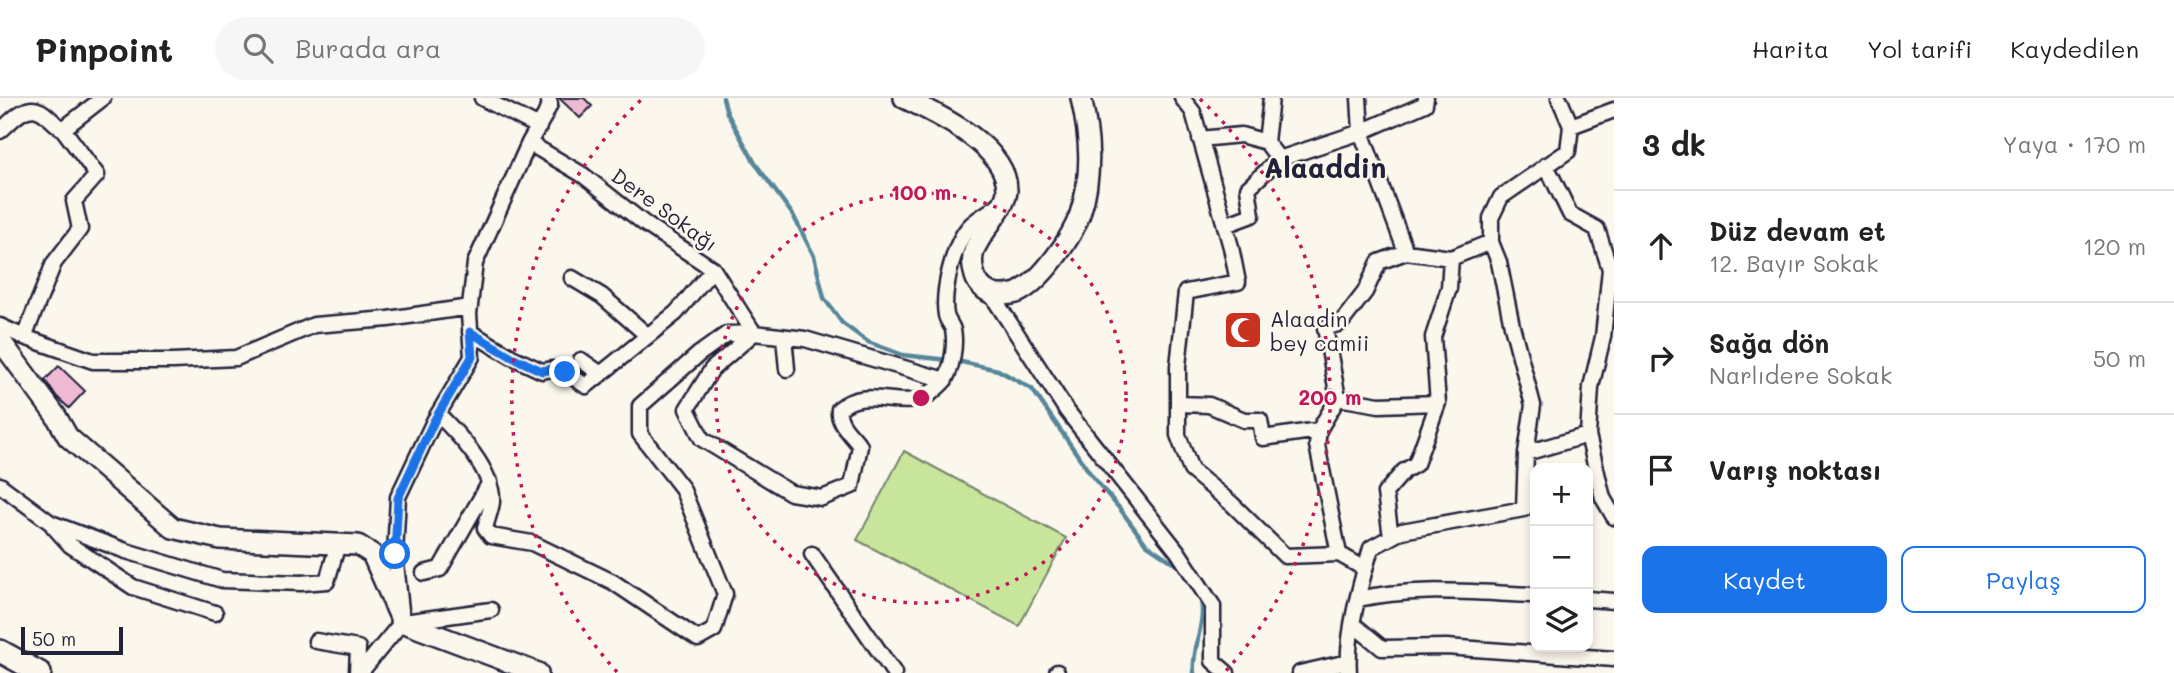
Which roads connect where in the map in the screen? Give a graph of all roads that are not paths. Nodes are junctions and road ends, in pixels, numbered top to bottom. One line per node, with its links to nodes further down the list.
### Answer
1 (103, 98): 14 (street)
2 (482, 98): 13 (street)
3 (548, 98): 13 (street)
4 (904, 98): 22 (main road)
5 (1081, 98): 31 (main road)
6 (1182, 98): 17 (street)
7 (1271, 98): 18 (street)
8 (1359, 98): 16 (street)
9 (1426, 98): 16 (street)
10 (1559, 98): 12 (street)
11 (1614, 110): 12 (street)
12 (1571, 126): 21 (street)
13 (539, 127): 19 (street)
14 (63, 129): 15 (street); 37 (street)
15 (0, 131)
16 (1361, 132): 20 (street); 27 (street)
17 (1200, 139): 18 (street); 23 (street)
18 (1266, 142): 20 (street)
19 (529, 143): 29 (street, Dere Sokağı); 32 (street)
20 (1279, 159): 23 (street)
21 (1546, 165): 25 (street); 26 (street)
22 (1003, 201): 31 (main road); 42 (street)
23 (1225, 225): 46 (street)
24 (1614, 227): 25 (street)
25 (1597, 229): 49 (street)
26 (1491, 242): 28 (street); 50 (street)
27 (1406, 252): 28 (street); 44 (street)
28 (1451, 258): 45 (street)
29 (713, 269): 35 (street, Dere Sokağı); 36 (street)
30 (572, 278): 36 (street)
31 (992, 294): 77 (street)
32 (470, 307): 34 (street); 37 (street)
33 (0, 326): 37 (street)
34 (470, 332): 43 (street); 47 (street)
35 (754, 333): 38 (street); 42 (street); 51 (street)
36 (648, 336): 43 (street)
37 (24, 337)
38 (784, 337): 41 (street); 42 (street)
39 (0, 340): 56 (main road)
40 (581, 360): 43 (street)
41 (787, 369)
42 (949, 369)
43 (601, 374)
44 (1338, 398): 45 (street); 48 (street)
45 (1438, 403): 55 (street)
46 (1178, 404): 48 (street); 58 (street)
47 (439, 414): 51 (street); 67 (street)
48 (1319, 430): 58 (street)
49 (1588, 435): 50 (street); 53 (street)
50 (1526, 453): 55 (street)
51 (490, 482): 60 (street)
52 (0, 485): 54 (street)
53 (1614, 517)
54 (51, 523): 56 (street); 66 (street)
55 (1391, 537): 59 (street)
56 (338, 544): 67 (main road)
57 (812, 554): 76 (street)
58 (1339, 554): 59 (street)
59 (1365, 569): 62 (street)
60 (424, 573)
61 (1530, 595): 62 (street)
62 (1358, 599): 68 (street)
63 (1593, 599): 64 (street)
64 (1614, 601)
65 (491, 610): 67 (street)
66 (215, 613)
67 (402, 622): 74 (street); 75 (main road)
68 (1353, 624): 71 (street); 72 (street)
69 (316, 641): 74 (street)
70 (0, 651): 73 (main road)
71 (1614, 659)
72 (1349, 668): 78 (street)
73 (40, 673)
74 (359, 673)
75 (538, 673)
76 (894, 673)
77 (1227, 673)
78 (1300, 673)

